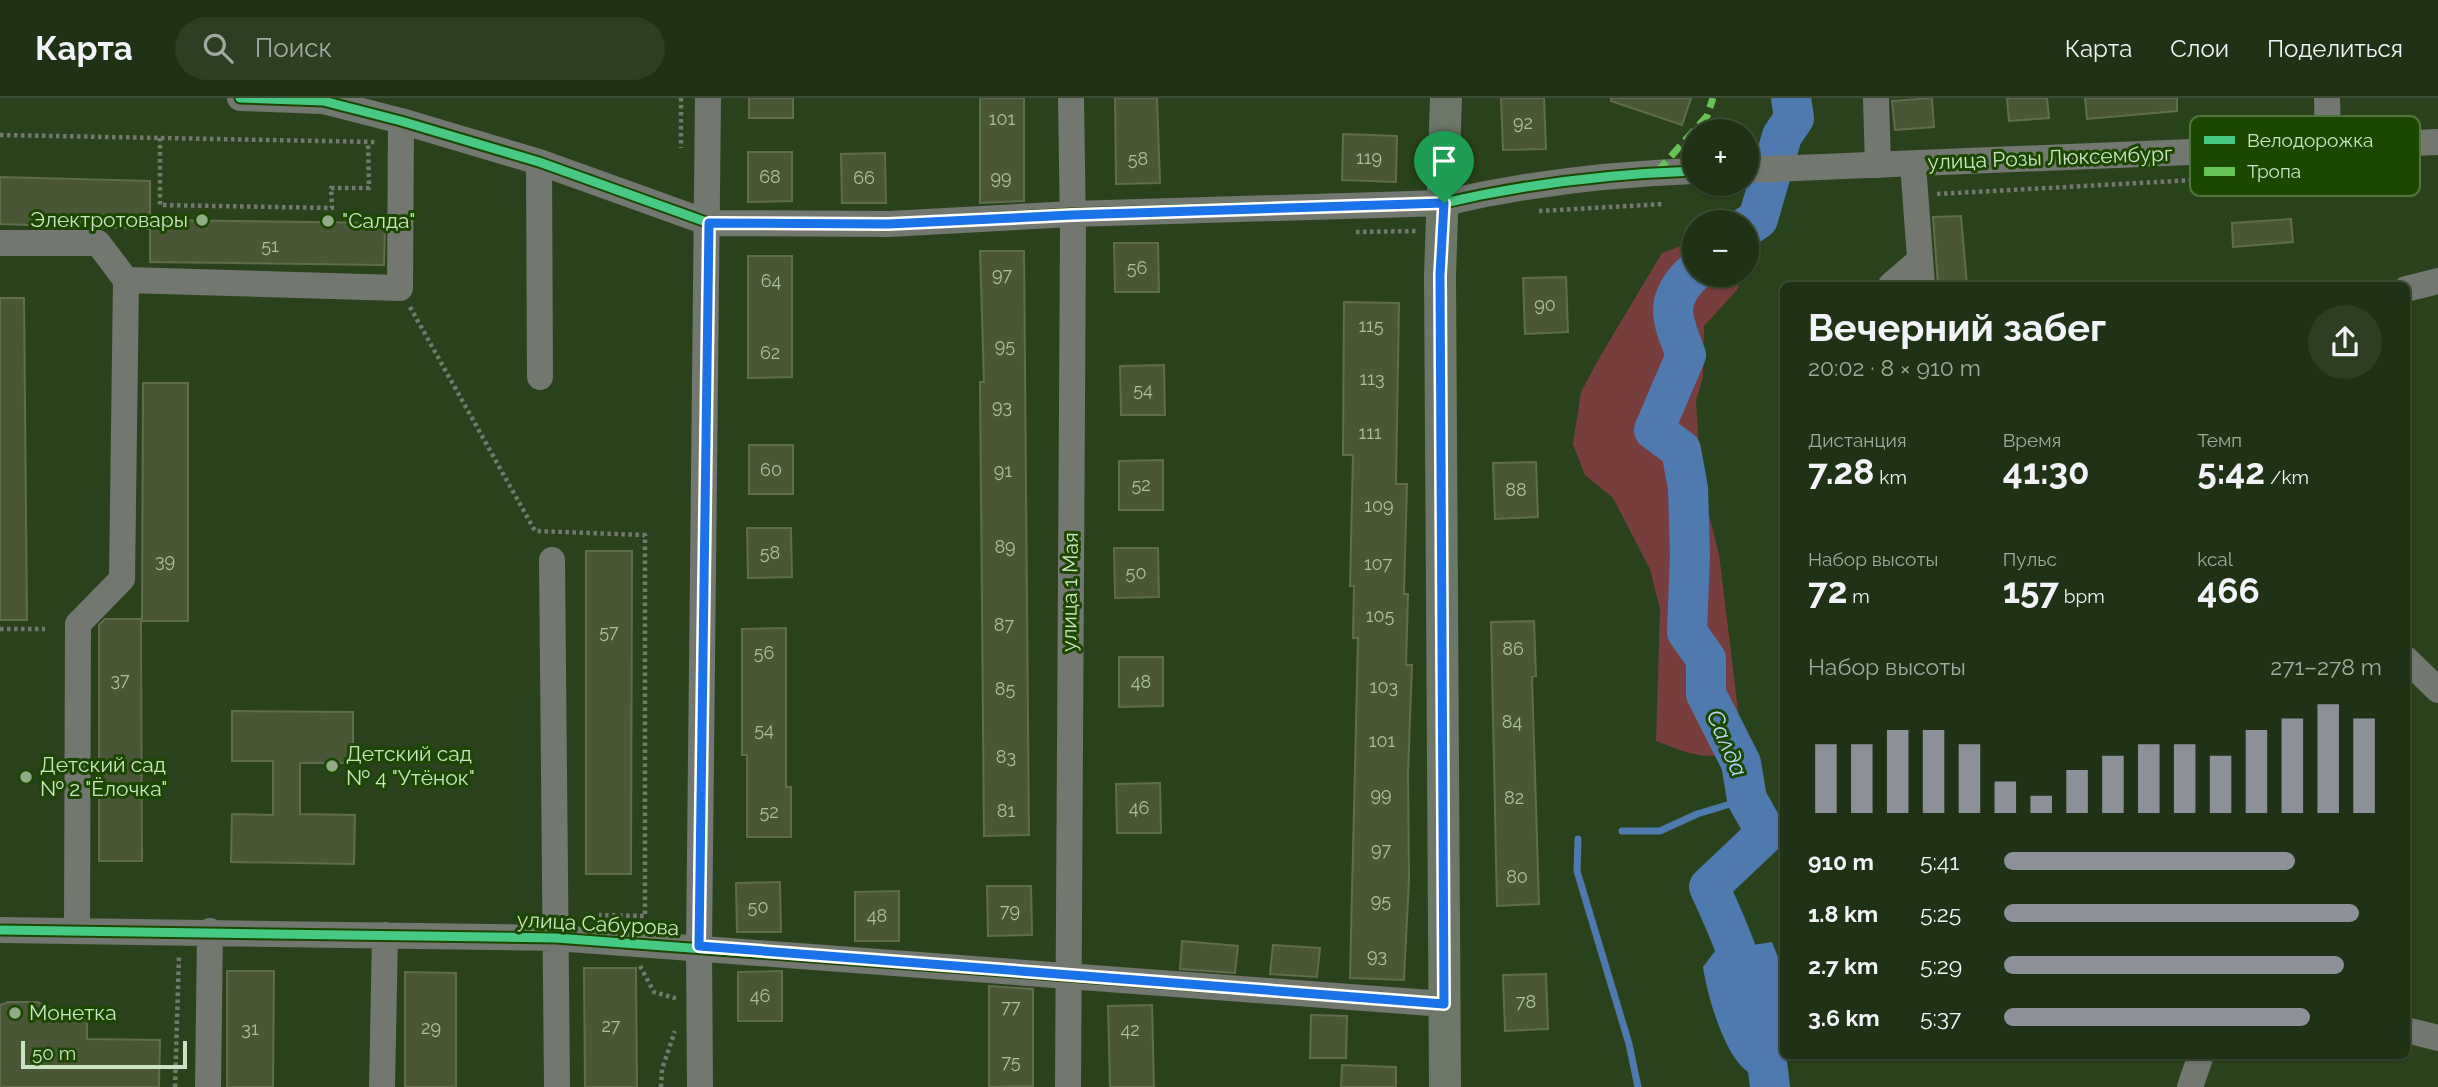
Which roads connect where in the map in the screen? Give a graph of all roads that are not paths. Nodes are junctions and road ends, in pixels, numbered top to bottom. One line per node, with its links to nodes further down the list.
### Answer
1 (240, 98): 7 (street)
2 (708, 98): 20 (street)
3 (1071, 98): 19 (street, улица 1 Мая)
4 (1446, 98): 18 (main road)
5 (1877, 98): 15 (street)
6 (2327, 98): 8 (street)
7 (323, 100): 9 (street)
8 (2327, 116)
9 (401, 132): 13 (street); 23 (street)
10 (2438, 142): 11 (street, улица Розы Люксембург)
11 (2420, 143)
12 (2190, 152): 14 (street, улица Розы Люксембург)
13 (539, 162): 20 (street); 27 (street)
14 (1913, 164): 15 (street, улица Розы Люксембург); 22 (street)
15 (1878, 165): 16 (street, улица Розы Люксембург)
16 (1759, 170)
17 (1682, 172): 18 (street)
18 (1444, 203): 19 (street); 38 (main road)
19 (1072, 215): 20 (street); 37 (street, улица 1 Мая)
20 (709, 223): 36 (street)
21 (0, 243): 23 (street)
22 (1920, 273): 25 (street)
23 (126, 280): 32 (street)
24 (2438, 281): 26 (street)
25 (1898, 282)
26 (2410, 288)
27 (540, 377)
28 (552, 560): 31 (street)
29 (2410, 663): 30 (street)
30 (2438, 690)
31 (556, 926): 35 (street, улица Сабурова); 36 (street, улица Сабурова); 44 (street)
32 (77, 928): 33 (street, улица Сабурова); 34 (street, улица Сабурова)
33 (0, 930)
34 (210, 931): 35 (street, улица Сабурова); 42 (street)
35 (385, 935): 43 (street)
36 (699, 946): 37 (street, улица Сабурова); 45 (street)
37 (1066, 974): 38 (street, улица Сабурова); 46 (street, улица 1 Мая)
38 (1444, 1004): 47 (main road)
39 (2410, 1031): 40 (street)
40 (2438, 1038)
41 (2200, 1059): 48 (street)
42 (208, 1087)
43 (382, 1087)
44 (557, 1087)
45 (700, 1087)
46 (1068, 1087)
47 (1445, 1087)
48 (2190, 1087)

